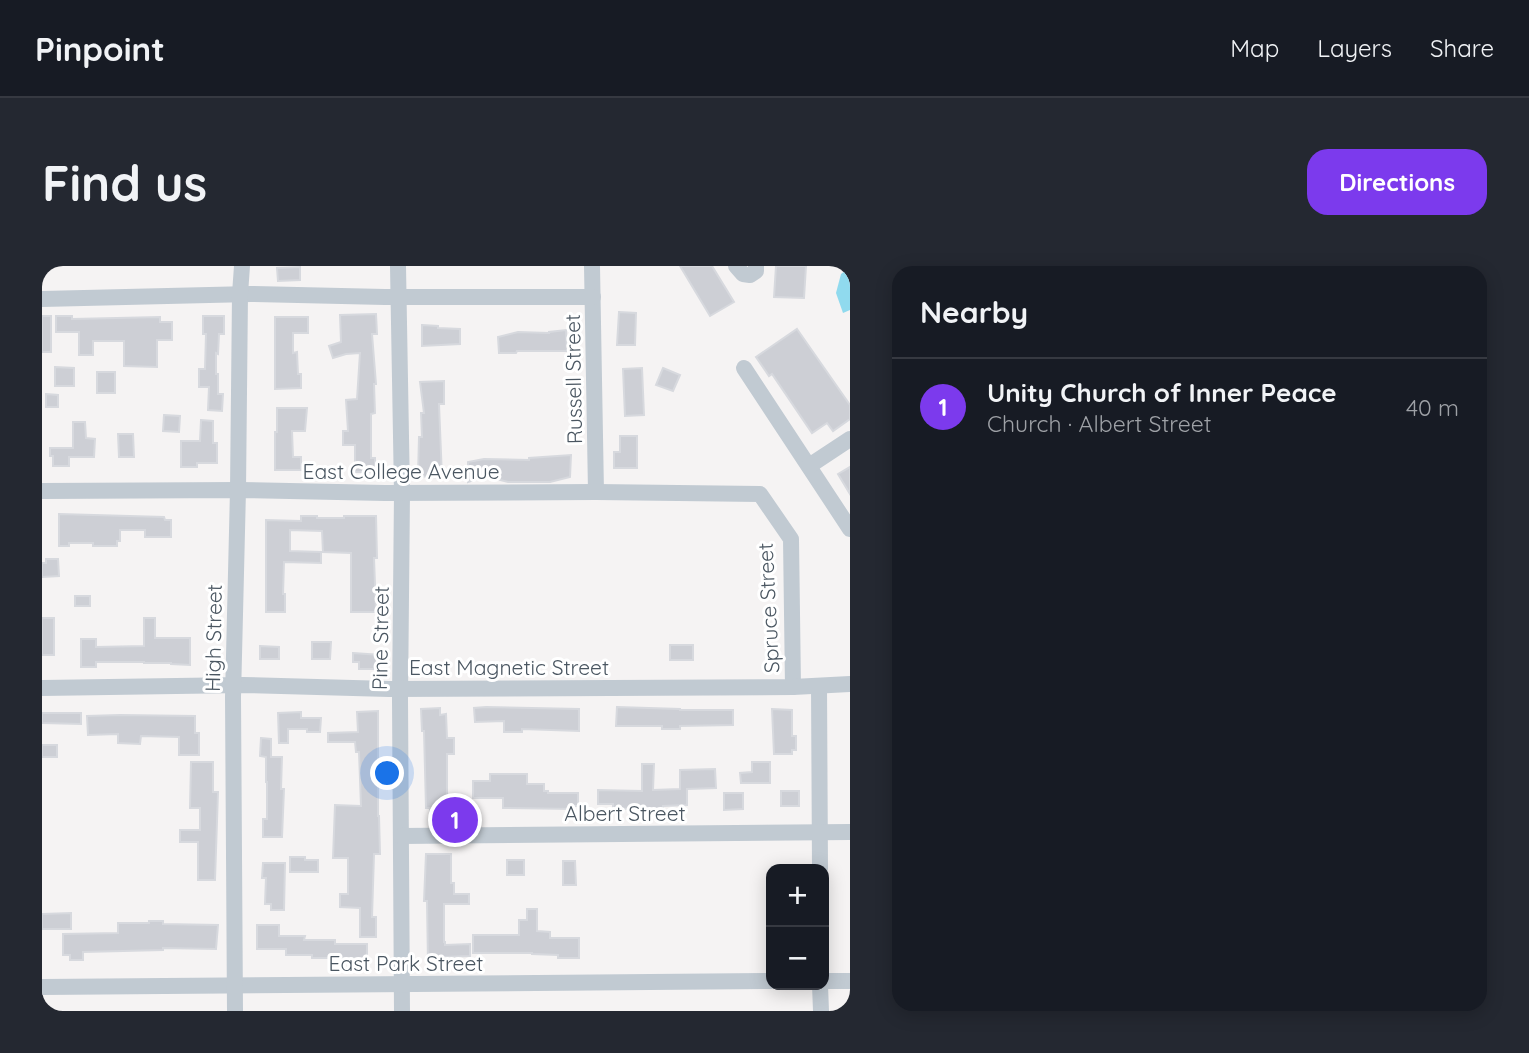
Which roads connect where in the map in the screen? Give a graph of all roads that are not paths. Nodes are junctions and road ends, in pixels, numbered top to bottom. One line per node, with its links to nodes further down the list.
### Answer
1 (242, 266): 6 (street, High Street)
2 (398, 266): 7 (street, Pine Street)
3 (592, 266): 8 (street, Russell Street)
4 (736, 266): 5 (street)
5 (756, 266)
6 (240, 294): 7 (street); 9 (street); 13 (street, High Street)
7 (399, 296): 8 (street); 16 (street, Pine Street)
8 (593, 297): 15 (street, Russell Street)
9 (42, 299)
10 (744, 368): 12 (street)
11 (850, 439): 12 (street)
12 (809, 466): 18 (street)
13 (238, 490): 14 (street, East College Avenue); 16 (street, East College Avenue); 20 (street, High Street)
14 (42, 491)
15 (596, 492): 16 (street, East College Avenue); 17 (street, East College Avenue)
16 (402, 493): 24 (street, Pine Street)
17 (760, 494): 21 (street, Spruce Street)
18 (850, 529)
19 (850, 684): 22 (street, East Magnetic Street)
20 (233, 686): 23 (street, East Magnetic Street); 24 (street, East Magnetic Street); 33 (street, High Street)
21 (793, 687): 22 (street, East Magnetic Street); 24 (street, East Magnetic Street)
22 (818, 687): 25 (street)
23 (42, 688)
24 (400, 688): 27 (street, Pine Street)
25 (820, 832): 26 (street, Albert Street); 27 (street, Albert Street); 28 (street)
26 (850, 832)
27 (401, 836): 32 (street, Pine Street)
28 (820, 864)
29 (766, 981): 32 (street, East Park Street)
30 (850, 981): 31 (street)
31 (829, 982)
32 (402, 984): 33 (street, East Park Street); 37 (street, Pine Street)
33 (235, 986): 34 (street, East Park Street); 36 (street, High Street)
34 (42, 987)
35 (822, 990): 38 (street)
36 (235, 1011)
37 (402, 1011)
38 (821, 1011)

